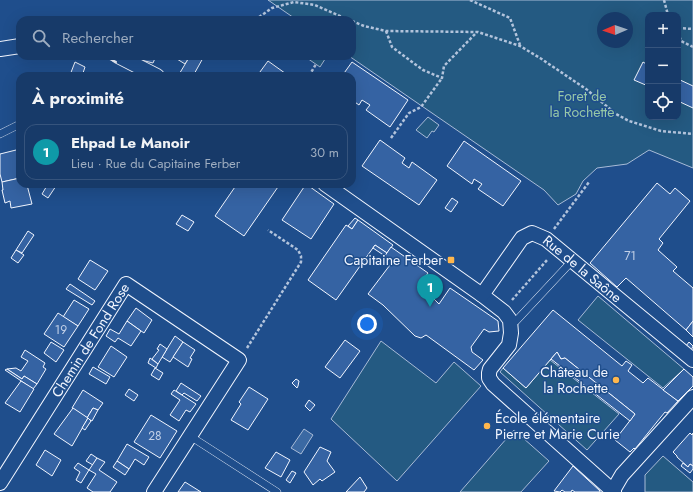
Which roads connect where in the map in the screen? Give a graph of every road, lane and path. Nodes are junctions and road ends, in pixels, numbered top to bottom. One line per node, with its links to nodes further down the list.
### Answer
1 (470, 0): 12 (path)
2 (664, 0): 3 (path)
3 (667, 12)
4 (261, 16): 5 (path)
5 (340, 16)
6 (356, 23): 9 (path)
7 (681, 28): 8 (path)
8 (693, 29)
9 (386, 31): 10 (path); 20 (path)
10 (478, 32): 12 (path); 20 (path)
11 (681, 41): 14 (path)
12 (520, 46): 23 (path)
13 (16, 47): 15 (street)
14 (693, 47)
15 (0, 49)
16 (126, 60): 18 (street)
17 (316, 64): 19 (path)
18 (149, 72)
19 (311, 72)
20 (442, 78): 24 (path)
21 (16, 126): 22 (lane)
22 (0, 134)
23 (693, 134)
24 (391, 138)
25 (589, 182): 28 (path)
26 (331, 188): 31 (street)
27 (268, 230): 34 (path)
28 (546, 239): 30 (street, Rue de la Saône); 31 (street, Rue de la Saône)
29 (548, 258): 32 (path)
30 (572, 261): 33 (lane); 35 (street, Rue de la Saône)
31 (482, 294): 33 (street)
32 (511, 302)
33 (510, 324): 41 (street)
34 (239, 360): 37 (street); 38 (street, Chemin de Fond Rose)
35 (693, 360)
36 (693, 397): 41 (street)
37 (190, 436): 39 (street); 40 (lane)
38 (0, 483)
39 (154, 492)
40 (277, 492)
41 (613, 492)

